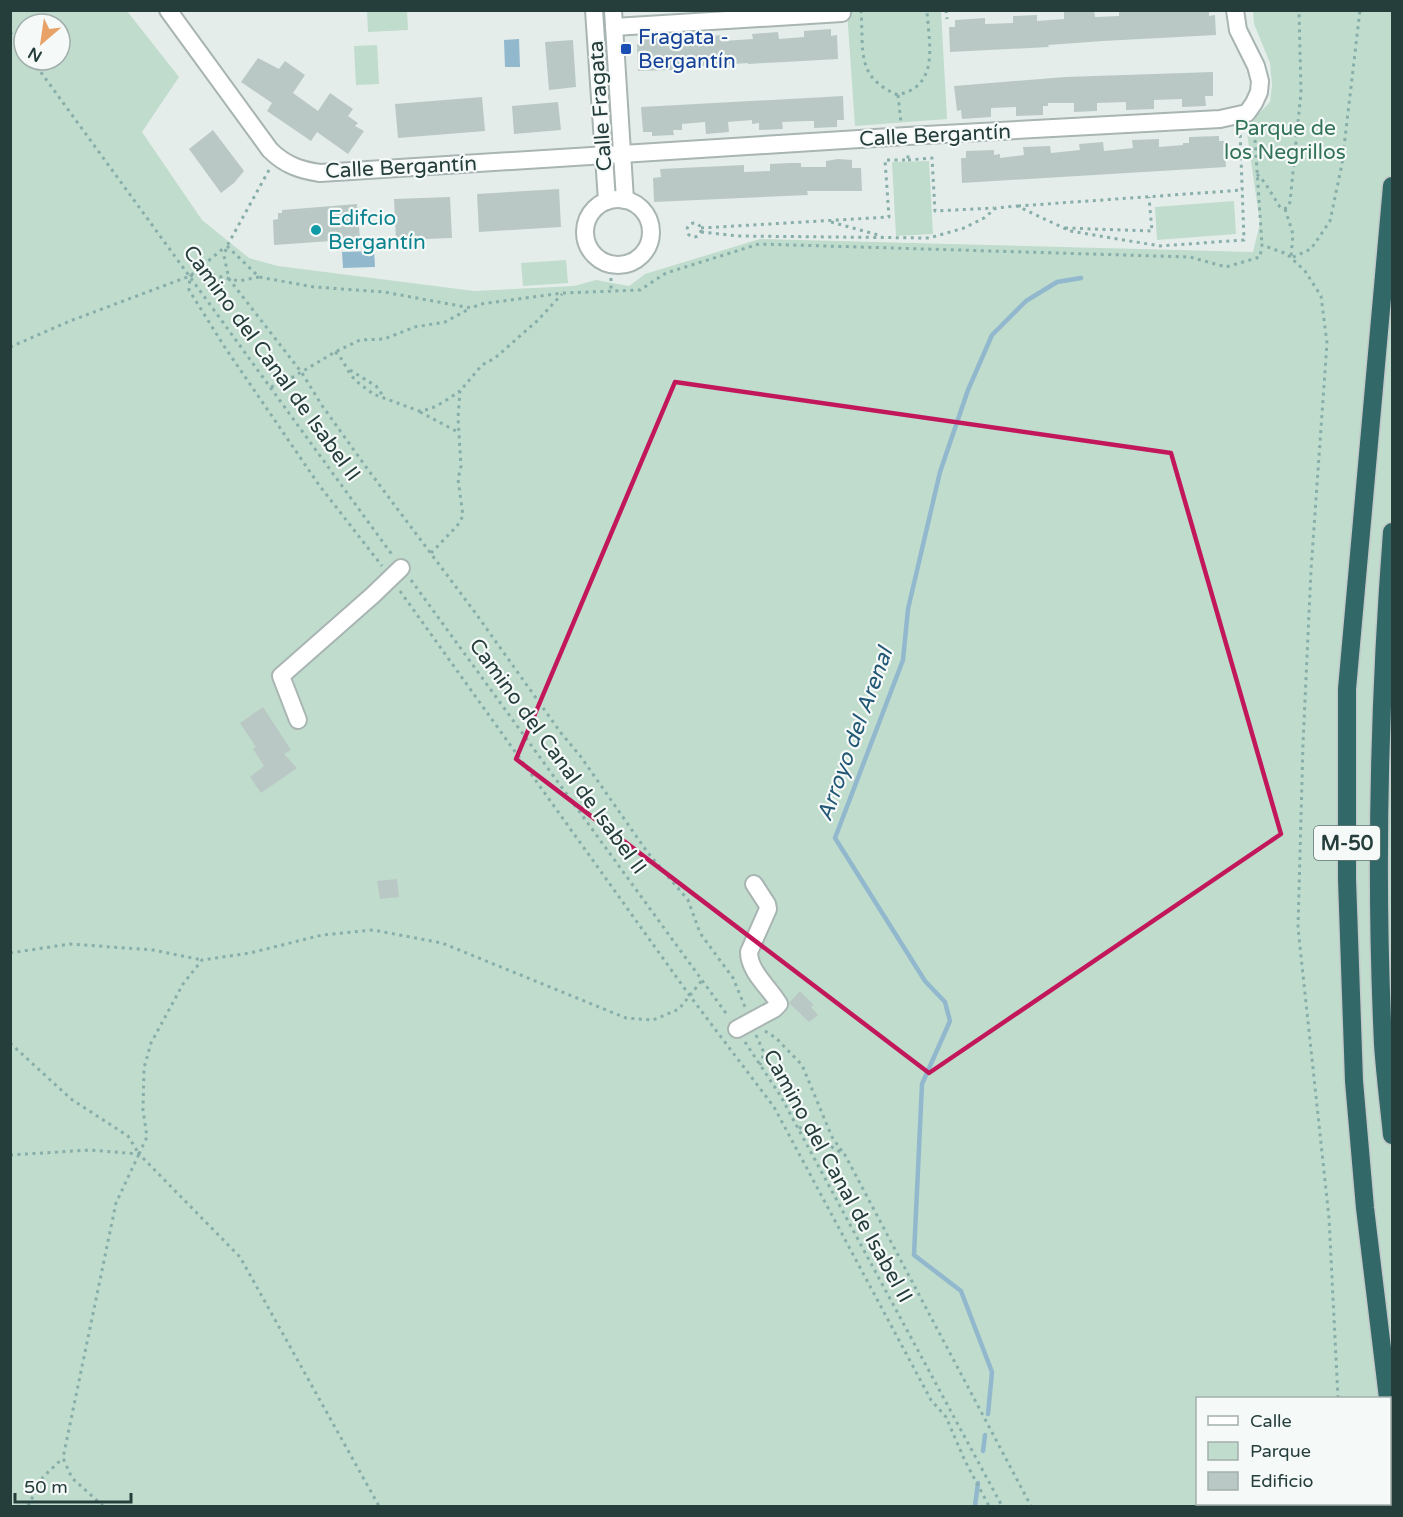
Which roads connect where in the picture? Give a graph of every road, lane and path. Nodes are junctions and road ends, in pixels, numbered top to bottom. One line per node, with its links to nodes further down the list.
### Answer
1 (168, 10): 17 (street, Calle Bergantín)
2 (594, 10): 17 (street, Calle Fragata)
3 (861, 10): 13 (path)
4 (927, 10): 13 (path)
5 (946, 10): 11 (path)
6 (1235, 10): 14 (street)
7 (1299, 10): 27 (path)
8 (1360, 10): 34 (path)
9 (842, 13): 10 (street)
10 (613, 19): 16 (street, Calle Fragata)
11 (947, 19)
12 (41, 72): 35 (path, Camino del Canal de Isabel II)
13 (898, 95): 15 (path)
14 (1247, 119): 16 (street, Calle Bergantín); 19 (path); 21 (path)
15 (901, 124)
16 (622, 154): 17 (street, Calle Bergantín); 23 (street, Calle Fragata)
17 (604, 155): 24 (street, Calle Fragata)
18 (269, 170): 33 (path)
19 (1257, 174): 27 (path); 32 (path)
20 (1392, 186): 71 (highway, M-50)
21 (1243, 190): 22 (path); 29 (path)
22 (1149, 197): 25 (path); 29 (path)
23 (626, 200): 24 (street, Calle Fragata); 24 (street, Calle Fragata)
24 (607, 201)
25 (1017, 206): 26 (path); 29 (path)
26 (996, 208): 28 (path); 31 (path)
27 (1285, 209): 34 (path)
28 (826, 220): 30 (path); 31 (path)
29 (1063, 228)
30 (701, 230): 30 (path); 31 (path)
31 (888, 237)
32 (1262, 245): 34 (path); 39 (path)
33 (227, 246): 35 (path); 36 (path); 38 (path)
34 (1291, 258): 70 (path)
35 (190, 276): 38 (path); 42 (path); 46 (path, Camino del Canal de Isabel II); 53 (path)
36 (259, 277): 38 (path); 41 (path)
37 (611, 278): 39 (path)
38 (229, 279): 45 (path)
39 (611, 290): 40 (path)
40 (563, 293): 41 (path); 47 (path)
41 (471, 308): 43 (path)
42 (10, 347)
43 (335, 352): 44 (path); 45 (path)
44 (348, 369): 48 (path); 48 (path)
45 (302, 373): 46 (path); 52 (path)
46 (271, 387): 53 (path, Camino del Canal de Isabel II)
47 (459, 391): 49 (path); 50 (path)
48 (385, 398): 49 (path)
49 (419, 411): 50 (path)
50 (458, 432): 52 (path)
51 (1392, 532): 56 (highway, M-50)
52 (430, 554): 62 (path)
53 (396, 573): 55 (street); 60 (path, Camino del Canal de Isabel II); 61 (path)
54 (1392, 707): 56 (highway)
55 (298, 720)
56 (1380, 776): 66 (highway, M-50)
57 (754, 884): 62 (street)
58 (10, 953): 59 (path)
59 (202, 960): 61 (path); 67 (path)
60 (703, 979): 61 (path); 62 (path, Camino del Canal de Isabel II)
61 (690, 996): 76 (path)
62 (744, 1025): 64 (path, Camino del Canal de Isabel II); 64 (path); 69 (path)
63 (10, 1043): 67 (path)
64 (760, 1065): 65 (path, Camino del Canal de Isabel II)
65 (798, 1126): 69 (path); 77 (path, Camino del Canal de Isabel II)
66 (1392, 1135)
67 (139, 1154): 68 (path); 72 (path); 75 (path)
68 (10, 1155)
69 (845, 1155): 78 (path)
70 (1338, 1397)
71 (1388, 1397)
72 (63, 1458): 73 (path); 74 (path)
73 (28, 1506)
74 (103, 1506)
75 (379, 1506)
76 (990, 1506)
77 (1002, 1506)
78 (1031, 1506)

